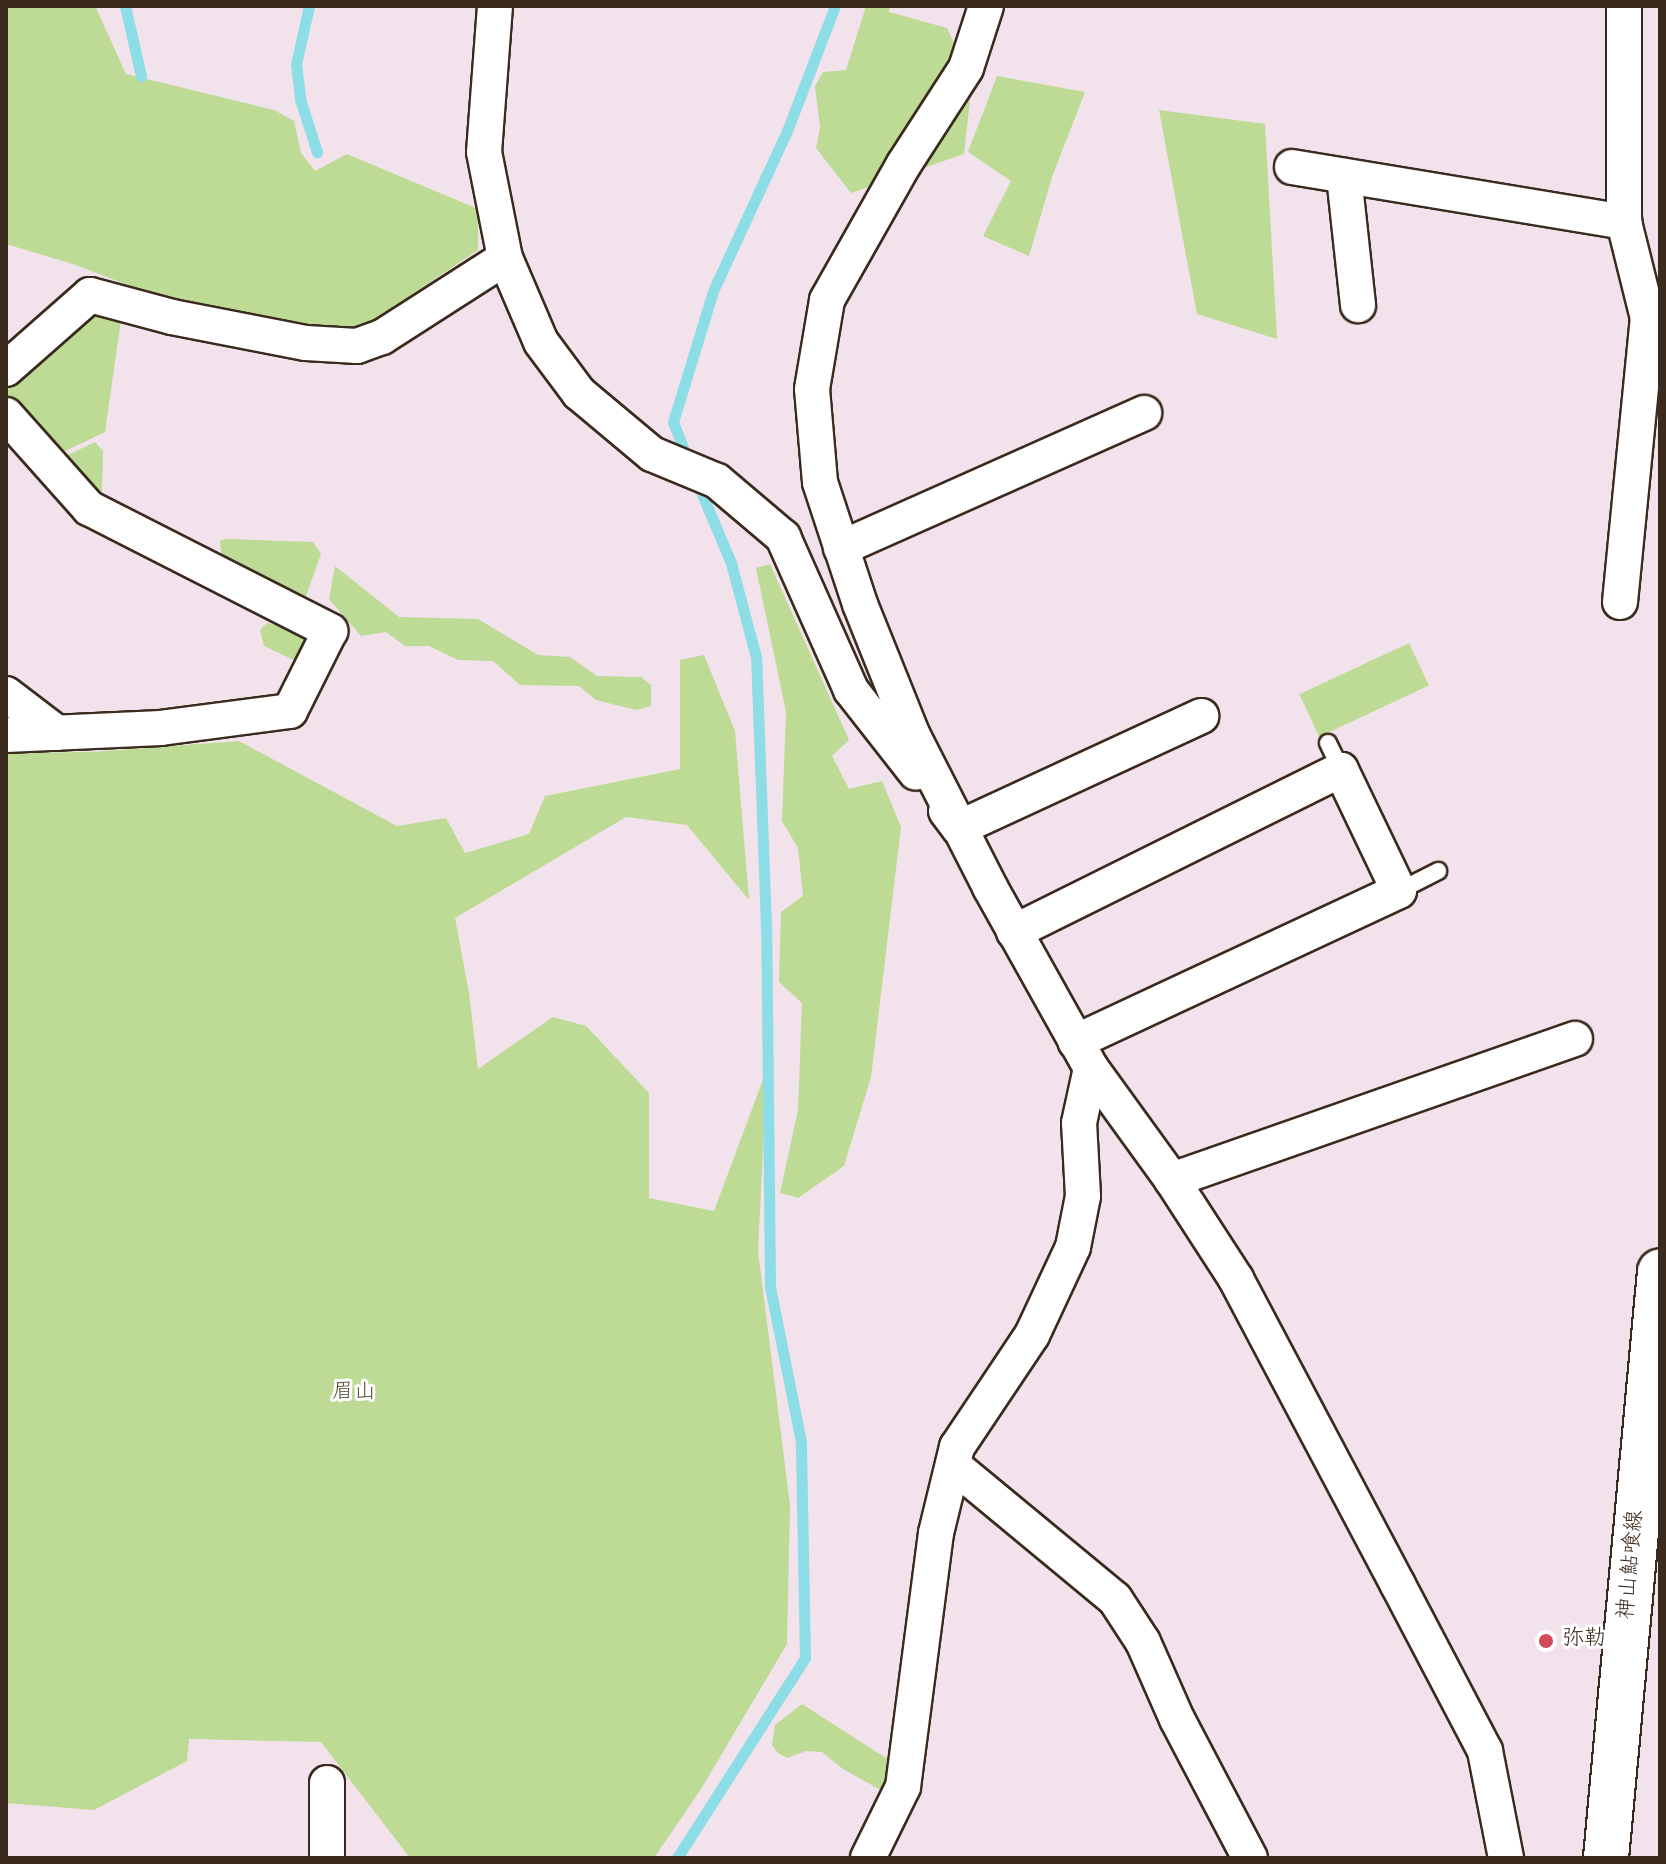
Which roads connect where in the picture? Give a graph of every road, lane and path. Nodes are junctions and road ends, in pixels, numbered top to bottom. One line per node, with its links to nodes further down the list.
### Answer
1 (495, 6): 7 (street)
2 (986, 6): 13 (street)
3 (1624, 6): 6 (street)
4 (1292, 167): 5 (street)
5 (1344, 176): 6 (street); 8 (street)
6 (1624, 222): 9 (street)
7 (505, 258): 10 (street); 19 (street)
8 (1358, 305)
9 (1654, 319): 14 (street)
10 (6, 369)
11 (1144, 413): 13 (street)
12 (6, 415): 17 (street)
13 (841, 548): 19 (street)
14 (1620, 602)
15 (6, 694): 17 (street)
16 (1201, 716): 19 (street)
17 (57, 733): 18 (street)
18 (6, 735)
19 (959, 828): 22 (street)
20 (1438, 871): 21 (lane)
21 (1399, 891): 22 (street); 24 (street)
22 (1014, 932): 24 (street)
23 (1575, 1039): 25 (street)
24 (1083, 1055): 25 (street); 27 (street)
25 (1172, 1180): 32 (street)
26 (1660, 1271): 33 (main road, 神山鮎喰線)
27 (953, 1465): 30 (street); 31 (street)
28 (327, 1783): 29 (street)
29 (327, 1858)
30 (868, 1858)
31 (1250, 1858)
32 (1506, 1858)
33 (1606, 1858)

